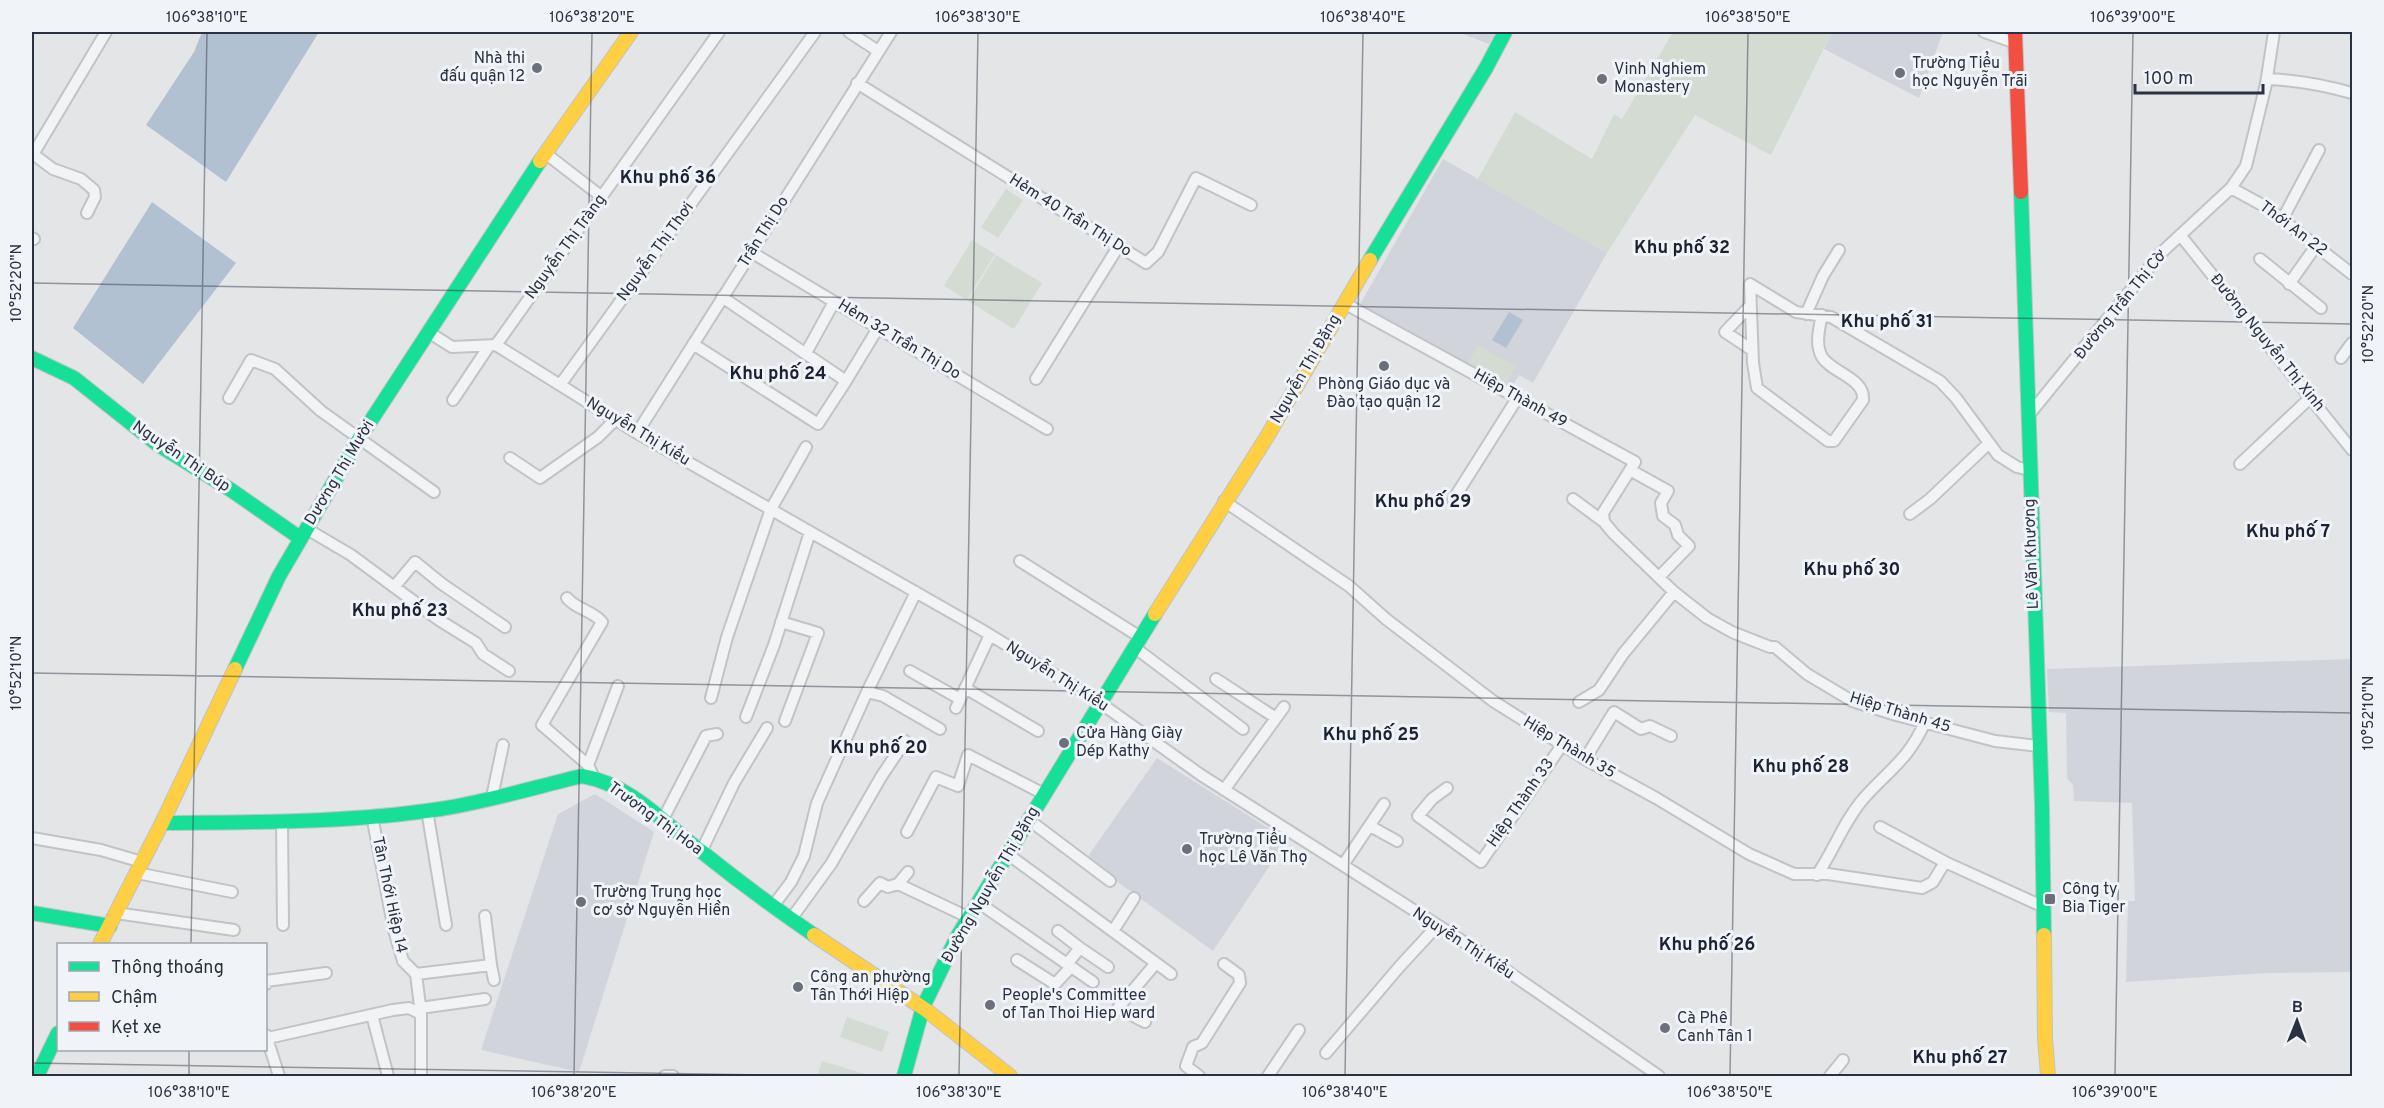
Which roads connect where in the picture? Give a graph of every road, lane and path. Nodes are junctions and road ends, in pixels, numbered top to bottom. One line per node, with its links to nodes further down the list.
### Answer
1 (106, 32): 17 (street)
2 (631, 32): 16 (street, Dương Thị Mười)
3 (719, 32): 19 (street, Nguyễn Thị Tràng)
4 (815, 32): 49 (street, Nguyễn Thị Thơi)
5 (849, 32): 11 (street)
6 (891, 32): 11 (street, Trần Thị Do)
7 (1505, 32): 33 (street, Nguyễn Thị Đặng)
8 (1984, 32): 10 (street)
9 (2274, 32): 12 (street, Đường Trần Thị Cờ)
10 (2015, 37): 54 (street, Lê Văn Khương)
11 (878, 51): 13 (street, Trần Thị Do)
12 (2267, 79): 14 (street); 18 (street, Đường Trần Thị Cờ)
13 (857, 83): 25 (street, Hẻm 40 Trần Thị Do); 27 (street, Trần Thị Do)
14 (2352, 93)
15 (2319, 150): 22 (street)
16 (545, 153): 19 (street); 39 (street, Dương Thị Mười)
17 (32, 155): 21 (street)
18 (2231, 188): 22 (street, Thới An 22); 23 (street, Đường Trần Thị Cờ)
19 (602, 197): 42 (street, Nguyễn Thị Tràng)
20 (1251, 205): 25 (street, Hẻm 40 Trần Thị Do)
21 (87, 213)
22 (2282, 220): 24 (street, Thới An 22)
23 (2181, 236): 51 (street, Đường Nguyễn Thị Xinh); 54 (street, Đường Trần Thị Cờ)
24 (2316, 246): 29 (street, Thới An 22); 30 (street)
25 (1118, 247): 47 (street)
26 (1839, 250): 36 (street)
27 (751, 252): 31 (street, Trần Thị Do); 32 (street, Hẻm 32 Trần Thị Do)
28 (2260, 259): 30 (street)
29 (2352, 274)
30 (2289, 284): 35 (street)
31 (722, 297): 41 (street, Trần Thị Do); 44 (street)
32 (834, 302): 38 (street, Hẻm 32 Trần Thị Do); 44 (street)
33 (1344, 303): 50 (street, Hiệp Thành 49); 69 (street, Nguyễn Thị Đặng)
34 (1749, 307): 36 (street); 43 (street); 43 (street)
35 (2321, 308)
36 (1806, 314): 37 (street)
37 (1822, 315): 43 (street); 59 (street)
38 (878, 328): 48 (street); 56 (street, Hẻm 32 Trần Thị Do)
39 (430, 333): 42 (street); 58 (street, Dương Thị Mười)
40 (2352, 343): 46 (street)
41 (693, 344): 48 (street); 57 (street, Trần Thị Do)
42 (493, 346): 49 (street, Nguyễn Thị Kiểu); 53 (street, Nguyễn Thị Tràng)
43 (1752, 350)
44 (806, 353): 48 (street)
45 (32, 358): 74 (street, Nguyễn Thị Búp)
46 (2341, 358)
47 (1036, 379)
48 (846, 381)
49 (560, 385): 55 (street, Nguyễn Thị Kiểu)
50 (1518, 397): 64 (street, Hiệp Thành 49); 68 (street)
51 (2311, 397): 61 (street, Đường Nguyễn Thị Xinh); 63 (street)
52 (229, 398): 58 (street)
53 (453, 400)
54 (2028, 416): 65 (street, Lê Văn Khương)
55 (615, 419): 57 (street, Nguyễn Thị Kiểu); 62 (street)
56 (1047, 429)
57 (637, 433): 70 (street, Nguyễn Thị Kiểu)
58 (359, 439): 66 (street); 74 (street, Dương Thị Mười)
59 (1988, 444): 65 (street); 71 (street)
60 (806, 447): 70 (street)
61 (2352, 450)
62 (510, 458)
63 (2240, 464)
64 (1630, 470): 72 (street); 76 (street)
65 (2029, 470): 108 (street, Lê Văn Khương)
66 (434, 492)
67 (1573, 499): 72 (street, Hiệp Thành 45)
68 (1453, 500)
69 (1224, 501): 84 (street, Nguyễn Thị Đặng); 107 (street, Hiệp Thành 35)
70 (771, 509): 73 (street, Nguyễn Thị Kiểu); 91 (street)
71 (1911, 514)
72 (1604, 522): 76 (street, Hiệp Thành 45)
73 (810, 532): 78 (street, Nguyễn Thị Kiểu); 81 (street)
74 (303, 533): 77 (street); 121 (street, Dương Thị Mười)
75 (1020, 561): 84 (street)
76 (1659, 577): 79 (street, Hiệp Thành 45)
77 (394, 587): 82 (street); 86 (street)
78 (916, 592): 83 (street, Nguyễn Thị Kiểu); 90 (street)
79 (1674, 592): 93 (street); 98 (street, Hiệp Thành 45)
80 (567, 598): 110 (street)
81 (781, 622): 95 (street); 97 (street)
82 (505, 627)
83 (990, 635): 89 (street); 92 (street, Nguyễn Thị Kiểu)
84 (1137, 642): 92 (street, Nguyễn Thị Đặng); 101 (street)
85 (910, 670): 89 (street)
86 (509, 671)
87 (1216, 678): 96 (street)
88 (618, 686): 110 (street)
89 (965, 688): 102 (street)
90 (867, 692): 100 (street); 140 (street)
91 (711, 698)
92 (1099, 702): 112 (street, Nguyễn Thị Kiểu); 113 (street, Đường Nguyễn Thị Đặng)
93 (1579, 702)
94 (1284, 708): 96 (street)
95 (746, 717)
96 (1276, 718): 112 (street)
97 (785, 720)
98 (1925, 722): 108 (street, Hiệp Thành 45); 133 (street)
99 (766, 728): 127 (street)
100 (940, 729)
101 (1243, 729)
102 (1038, 730)
103 (717, 734): 119 (street)
104 (1671, 736): 109 (street)
105 (905, 741): 146 (street)
106 (503, 745): 114 (street)
107 (1562, 745): 109 (street, Hiệp Thành 35); 111 (street, Hiệp Thành 33)
108 (2039, 747): 141 (street, Lê Văn Khương)
109 (1585, 759): 133 (street, Hiệp Thành 35)
110 (590, 771): 114 (street, Trương Thị Hoa); 119 (street, Trương Thị Hoa)
111 (1447, 788)
112 (1224, 790): 130 (street, Nguyễn Thị Kiểu)
113 (1044, 794): 118 (street, Đường Nguyễn Thị Đặng); 124 (street)
114 (492, 797): 116 (street, Trương Thị Hoa)
115 (1384, 804): 122 (street)
116 (427, 810): 117 (street, Trương Thị Hoa); 147 (street)
117 (372, 816): 120 (street, Trương Thị Hoa); 162 (street, Tân Thới Hiệp 14)
118 (1029, 820): 128 (street, Đường Nguyễn Thị Đặng); 134 (street)
119 (662, 821): 127 (street, Trương Thị Hoa)
120 (282, 822): 121 (street, Trương Thị Hoa); 148 (street)
121 (162, 823): 131 (street, Dương Thị Mười)
122 (1370, 826): 126 (street); 130 (street)
123 (1880, 827): 129 (street)
124 (906, 832)
125 (32, 838): 131 (street)
126 (1397, 841)
127 (701, 852): 140 (street, Trương Thị Hoa)
128 (1009, 855): 139 (street, Đường Nguyễn Thị Đặng); 152 (street)
129 (1946, 862): 133 (street, Hiệp Thành 35); 141 (street)
130 (1343, 865): 149 (street, Nguyễn Thị Kiểu)
131 (139, 868): 136 (street); 145 (street, Dương Thị Mười)
132 (908, 872): 135 (street)
133 (1817, 874)
134 (1110, 881)
135 (898, 884): 138 (street); 144 (street)
136 (232, 892)
137 (1134, 898): 152 (street)
138 (864, 901)
139 (980, 903): 144 (street, Đường Nguyễn Thị Đặng); 159 (street)
140 (773, 906): 146 (street, Trương Thị Hoa)
141 (2044, 907): 189 (street, Lê Văn Khương)
142 (32, 913): 145 (street)
143 (485, 916): 158 (street)
144 (970, 918): 168 (street, Đường Nguyễn Thị Đặng)
145 (113, 919): 150 (street); 153 (street, Dương Thị Mười)
146 (791, 919): 168 (street, Trương Thị Hoa)
147 (446, 924)
148 (283, 925)
149 (1437, 926): 175 (street); 187 (street, Nguyễn Thị Kiểu)
150 (234, 930)
151 (1058, 931): 154 (street)
152 (1113, 931): 156 (street)
153 (101, 943)
154 (1080, 948): 159 (street); 160 (street)
155 (1017, 960): 159 (street)
156 (1155, 963): 163 (street); 171 (street)
157 (1224, 964): 185 (street)
158 (491, 965): 162 (street); 164 (street)
159 (1069, 966): 166 (street)
160 (1108, 967)
161 (326, 973): 165 (street)
162 (416, 974): 169 (street, Tân Thới Hiệp 14)
163 (1171, 974)
164 (494, 980)
165 (267, 981)
166 (1093, 982)
167 (485, 999): 169 (street)
168 (923, 1007): 183 (street, Đường Nguyễn Thị Đặng); 184 (street, Trương Thị Hoa)
169 (421, 1011): 170 (street); 180 (street, Tân Thới Hiệp 14)
170 (372, 1015): 174 (street); 179 (street)
171 (1145, 1022)
172 (1299, 1030): 186 (street)
173 (57, 1034): 177 (street)
174 (267, 1036): 178 (street)
175 (1326, 1053)
176 (1843, 1060): 188 (street)
177 (37, 1077)
178 (279, 1077)
179 (387, 1077)
180 (421, 1077)
181 (665, 1077): 182 (street)
182 (673, 1077)
183 (904, 1077)
184 (1010, 1077)
185 (1199, 1077)
186 (1268, 1077)
187 (1659, 1077)
188 (1830, 1077)
189 (2048, 1077)

